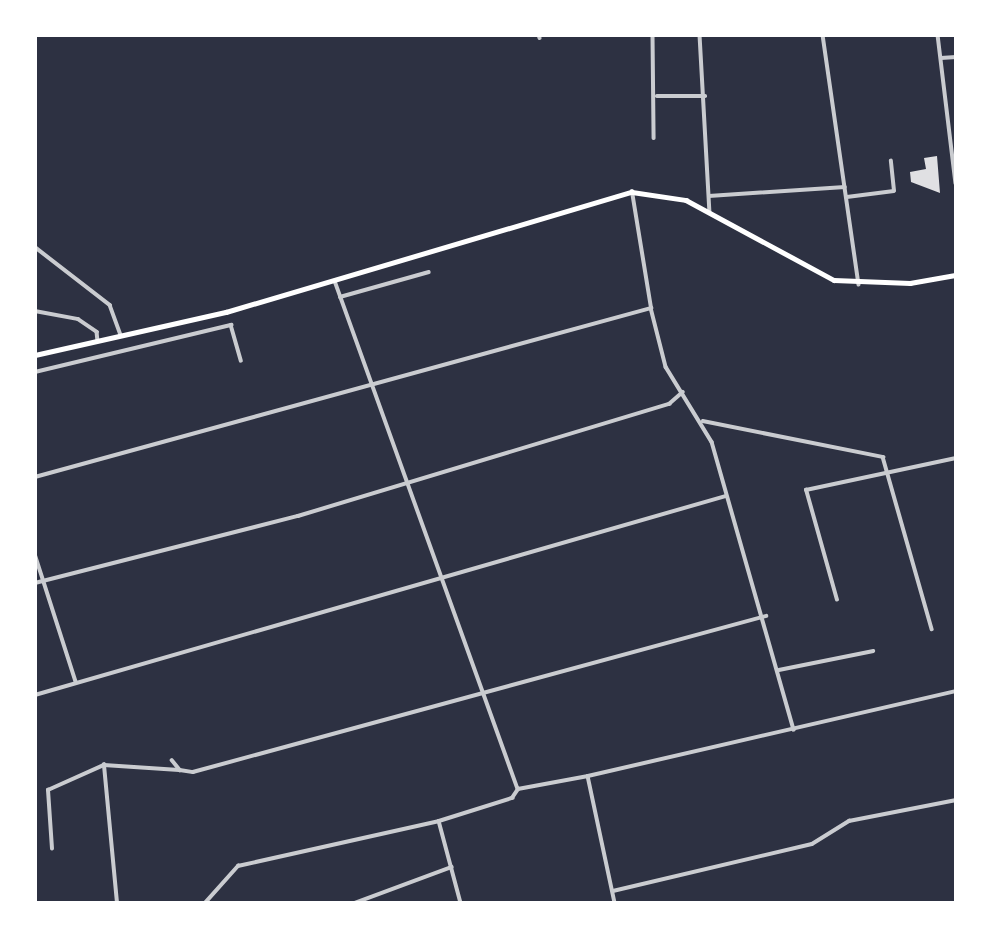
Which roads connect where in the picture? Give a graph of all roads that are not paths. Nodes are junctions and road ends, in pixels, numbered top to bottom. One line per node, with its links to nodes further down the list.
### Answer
1 (653, 35): 7 (street)
2 (700, 35): 8 (street)
3 (823, 35): 12 (street)
4 (938, 35): 6 (street)
5 (956, 57): 6 (street)
6 (940, 58): 11 (street)
7 (657, 96): 8 (street); 9 (street)
8 (705, 96): 14 (street)
9 (654, 138)
10 (891, 161): 15 (street)
11 (956, 183)
12 (845, 187): 14 (street); 15 (street)
13 (632, 192): 16 (main road); 20 (main road); 23 (street)
14 (709, 196): 16 (street)
15 (847, 197): 21 (street)
16 (710, 212): 21 (main road)
17 (35, 247): 25 (street)
18 (429, 272): 22 (street)
19 (956, 275): 21 (main road)
20 (335, 281): 22 (street); 25 (main road)
21 (859, 284)
22 (340, 297): 30 (street)
23 (651, 308): 30 (street); 31 (street)
24 (35, 312): 26 (street)
25 (122, 336): 26 (main road)
26 (98, 341): 27 (main road)
27 (35, 355)
28 (241, 361): 29 (street)
29 (35, 372)
30 (372, 386): 35 (street); 36 (street)
31 (683, 392): 32 (street); 36 (street)
32 (703, 421): 34 (street); 37 (street)
33 (956, 457): 34 (street)
34 (887, 472): 42 (street); 44 (street)
35 (35, 477)
36 (406, 481): 39 (street); 40 (street)
37 (726, 496): 39 (street); 43 (street)
38 (35, 554): 40 (street)
39 (441, 579): 47 (street); 49 (street)
40 (43, 581): 41 (street); 47 (street)
41 (35, 583)
42 (837, 600)
43 (764, 617): 46 (street); 49 (street)
44 (932, 629)
45 (873, 651): 46 (street)
46 (779, 670): 51 (street)
47 (76, 682): 50 (street)
48 (956, 691): 51 (street)
49 (485, 693): 54 (street); 56 (street)
50 (35, 695)
51 (794, 730): 55 (street)
52 (172, 760): 54 (street)
53 (104, 765): 54 (street); 59 (street); 62 (street)
54 (180, 770)
55 (588, 776): 56 (street); 61 (street)
56 (518, 789): 58 (street)
57 (956, 800): 61 (street)
58 (439, 821): 60 (street); 63 (street)
59 (52, 849)
60 (452, 867): 64 (street); 65 (street)
61 (613, 891): 66 (street)
62 (117, 903)
63 (205, 903)
64 (355, 903)
65 (461, 903)
66 (615, 903)

